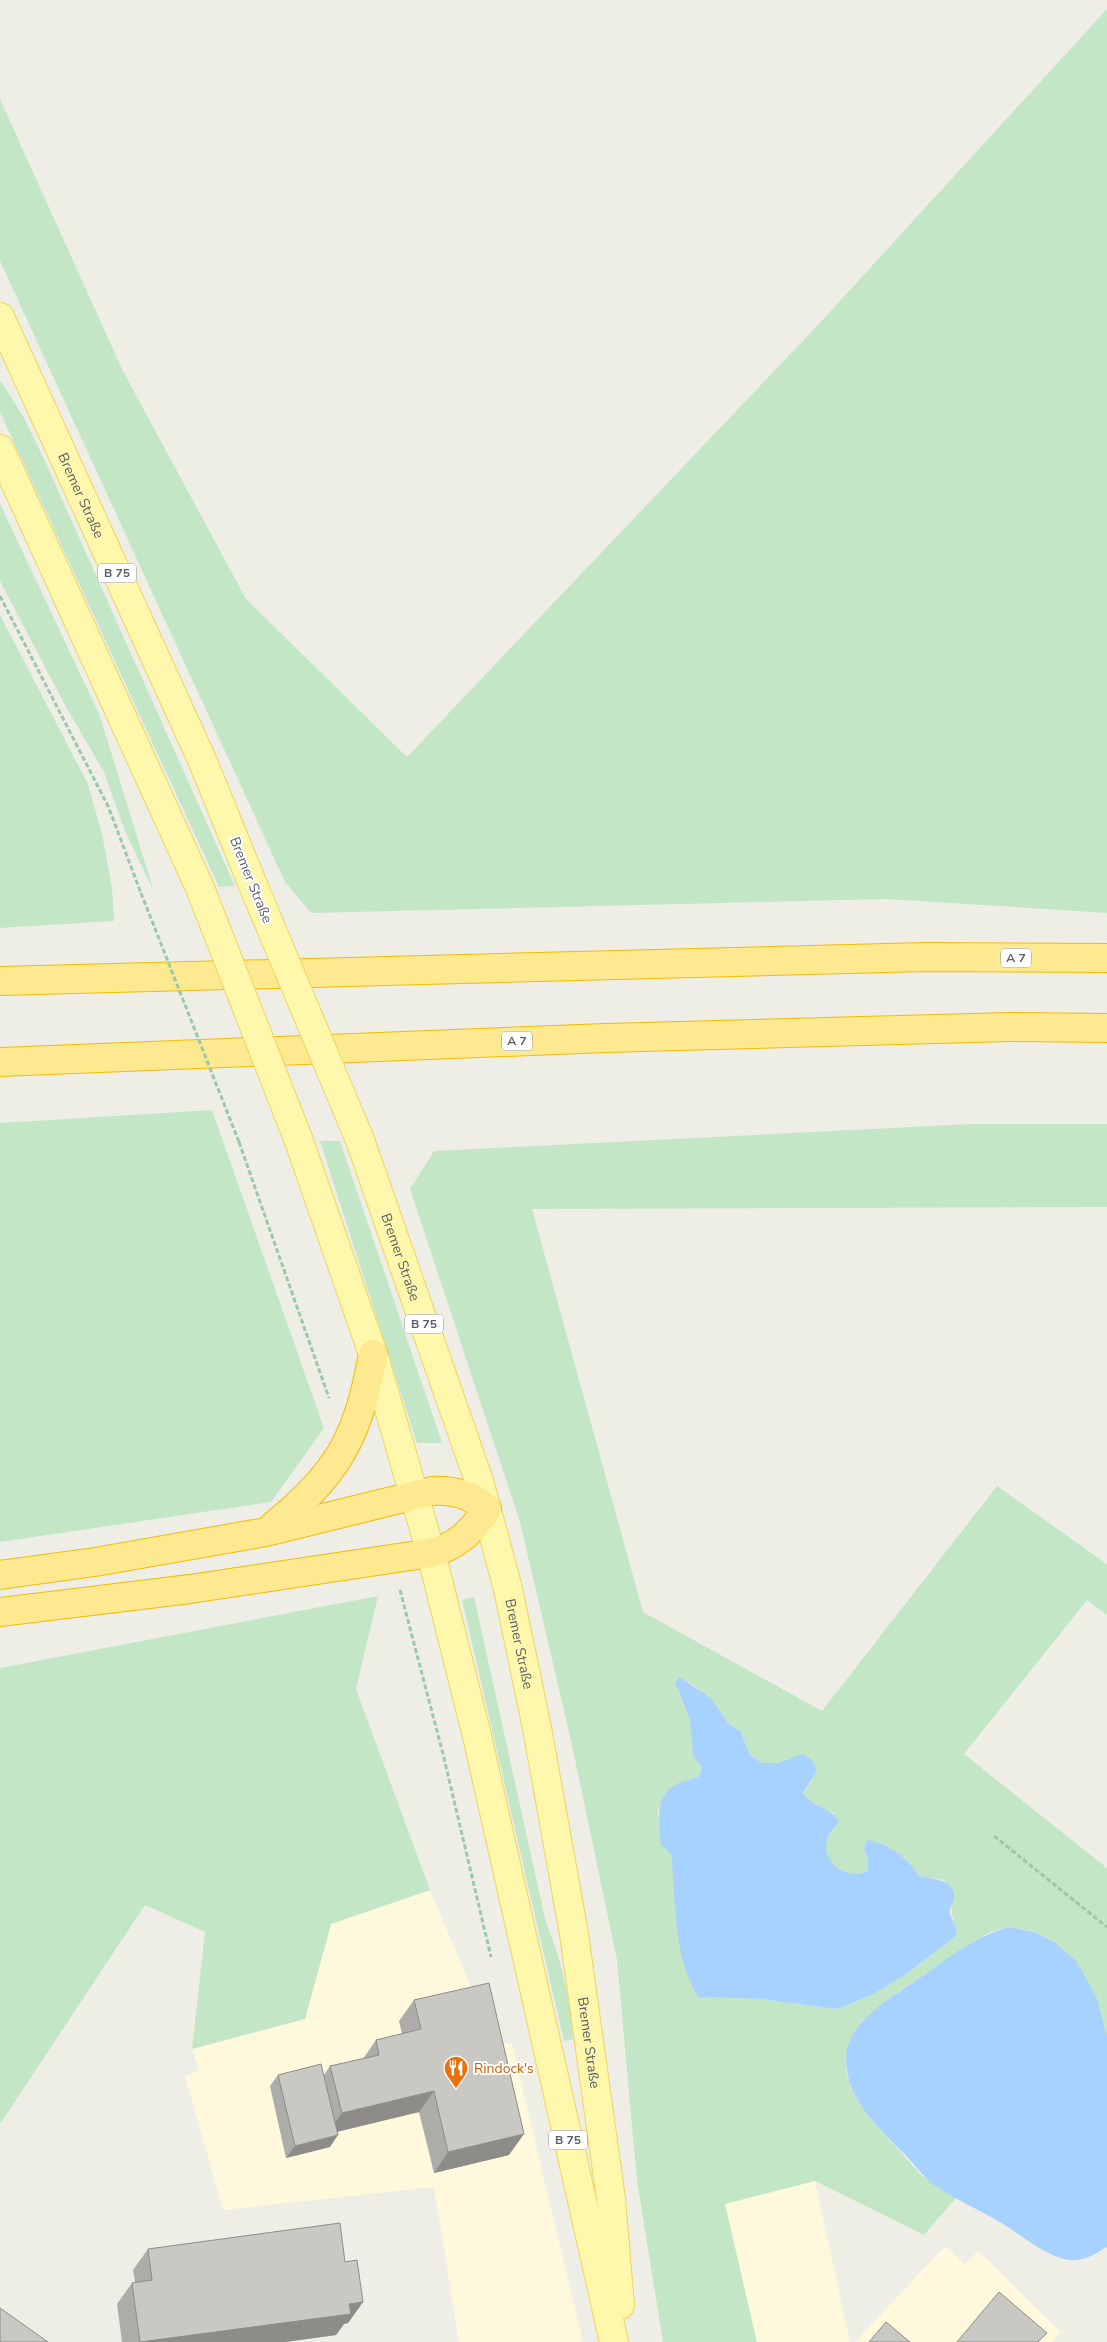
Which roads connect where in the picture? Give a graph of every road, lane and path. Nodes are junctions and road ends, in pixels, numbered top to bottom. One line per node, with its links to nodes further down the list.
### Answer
1 (0, 317): 11 (main road, Bremer Straße / B 75, bridge)
2 (0, 449): 8 (main road, B 75, bridge)
3 (0, 596): 9 (path, bridge)
4 (1107, 958): 5 (highway, A 7)
5 (8, 979)
6 (1107, 1028): 7 (highway, A 7)
7 (8, 1062)
8 (373, 1354): 10 (main road, B 75); 12 (highway)
9 (332, 1402)
10 (414, 1495): 11 (highway); 12 (highway); 13 (main road, B 75)
11 (487, 1509): 13 (highway); 21 (main road, Bremer Straße / B 75)
12 (266, 1532): 14 (highway)
13 (431, 1553): 16 (highway); 20 (main road, B 75)
14 (0, 1575)
15 (402, 1599): 19 (path)
16 (0, 1612)
17 (994, 1836): 18 (path)
18 (1107, 1927)
19 (494, 1966)
20 (614, 2342)
21 (622, 2342)

